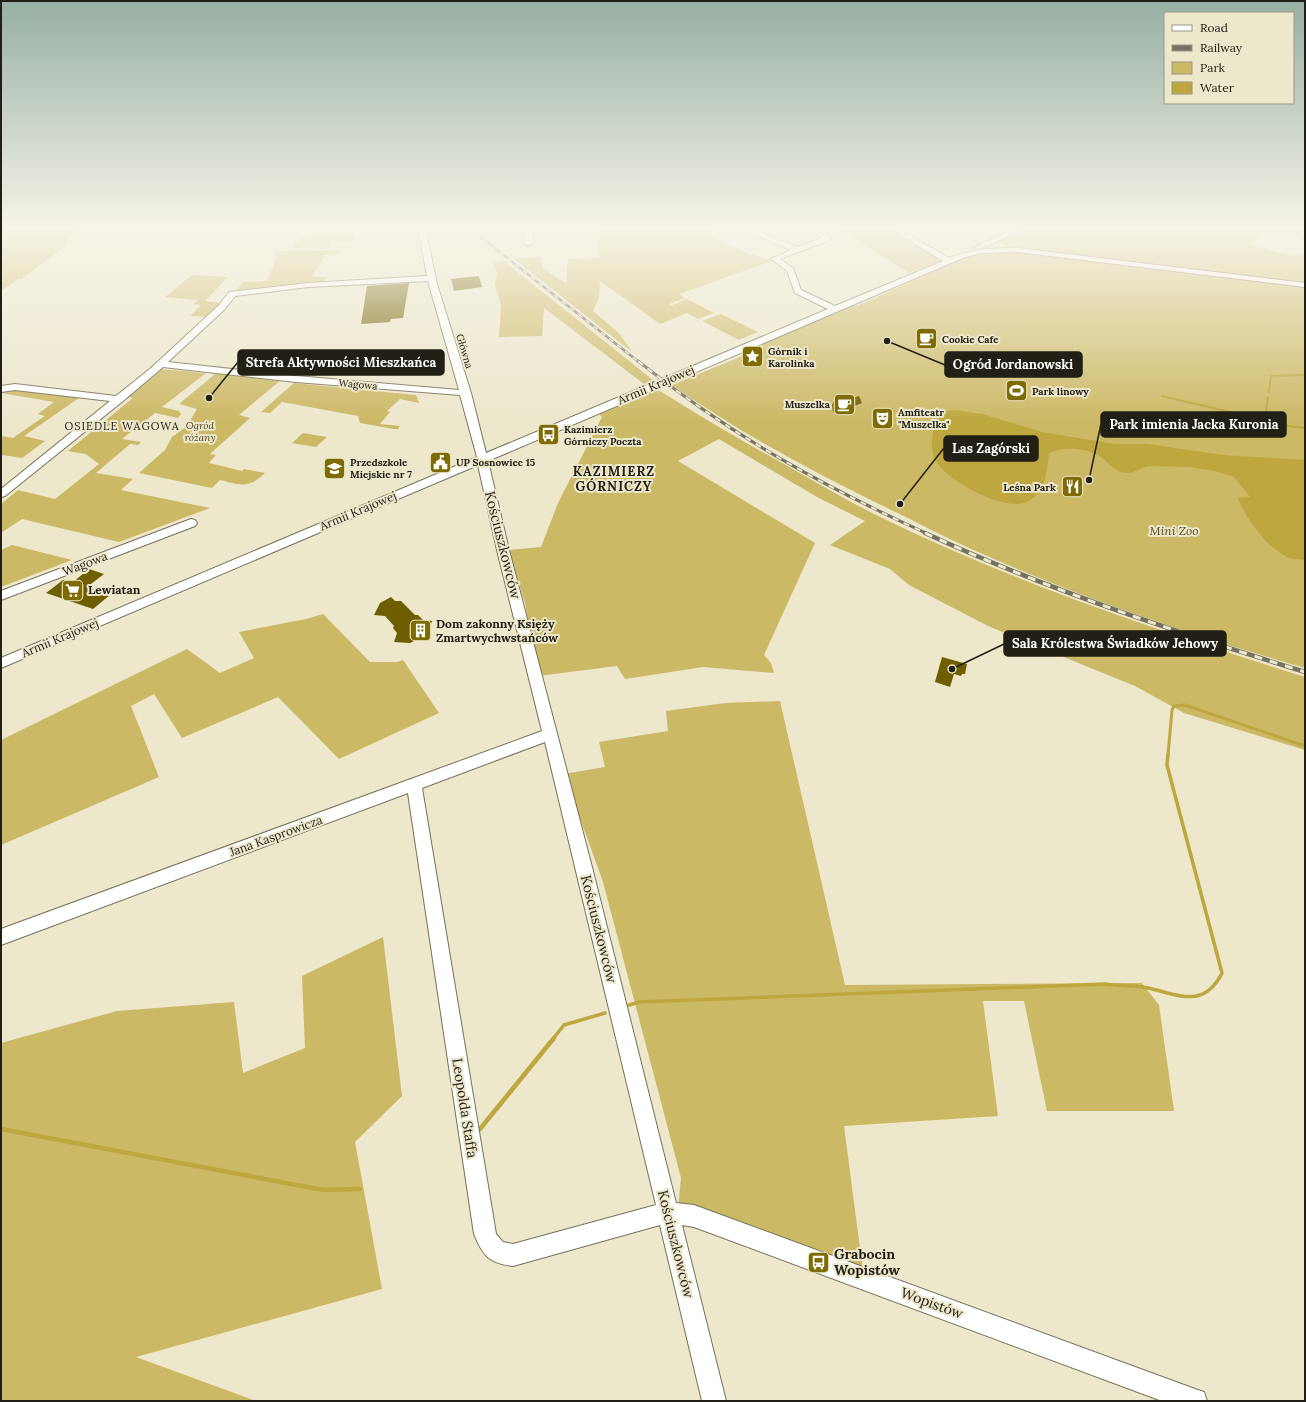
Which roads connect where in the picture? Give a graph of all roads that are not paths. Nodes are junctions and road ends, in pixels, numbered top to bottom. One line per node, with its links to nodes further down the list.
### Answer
1 (247, 292): 6 (street)
2 (436, 292): 8 (street, Główna)
3 (801, 292): 5 (street)
4 (873, 292): 5 (street, Armii Krajowej)
5 (834, 309): 10 (street, Armii Krajowej)
6 (161, 364): 8 (street, Wagowa); 9 (street)
7 (1, 389): 9 (street)
8 (466, 393): 10 (street, Główna)
9 (120, 399): 13 (street)
10 (482, 458): 11 (street, Armii Krajowej); 12 (street, Kościuszkowców)
11 (458, 469): 12 (street); 16 (street, Armii Krajowej)
12 (486, 475): 17 (street, Kościuszkowców)
13 (1, 494)
14 (191, 523): 15 (street, Wagowa)
15 (1, 596)
16 (1, 663)
17 (550, 734): 18 (street, Jana Kasprowicza); 20 (street, Kościuszkowców)
18 (414, 785): 19 (street, Jana Kasprowicza); 20 (street, Leopolda Staffa)
19 (1, 937)
20 (668, 1212): 21 (street, Kościuszkowców); 22 (street, Wopistów)
21 (714, 1401)
22 (1195, 1401)

